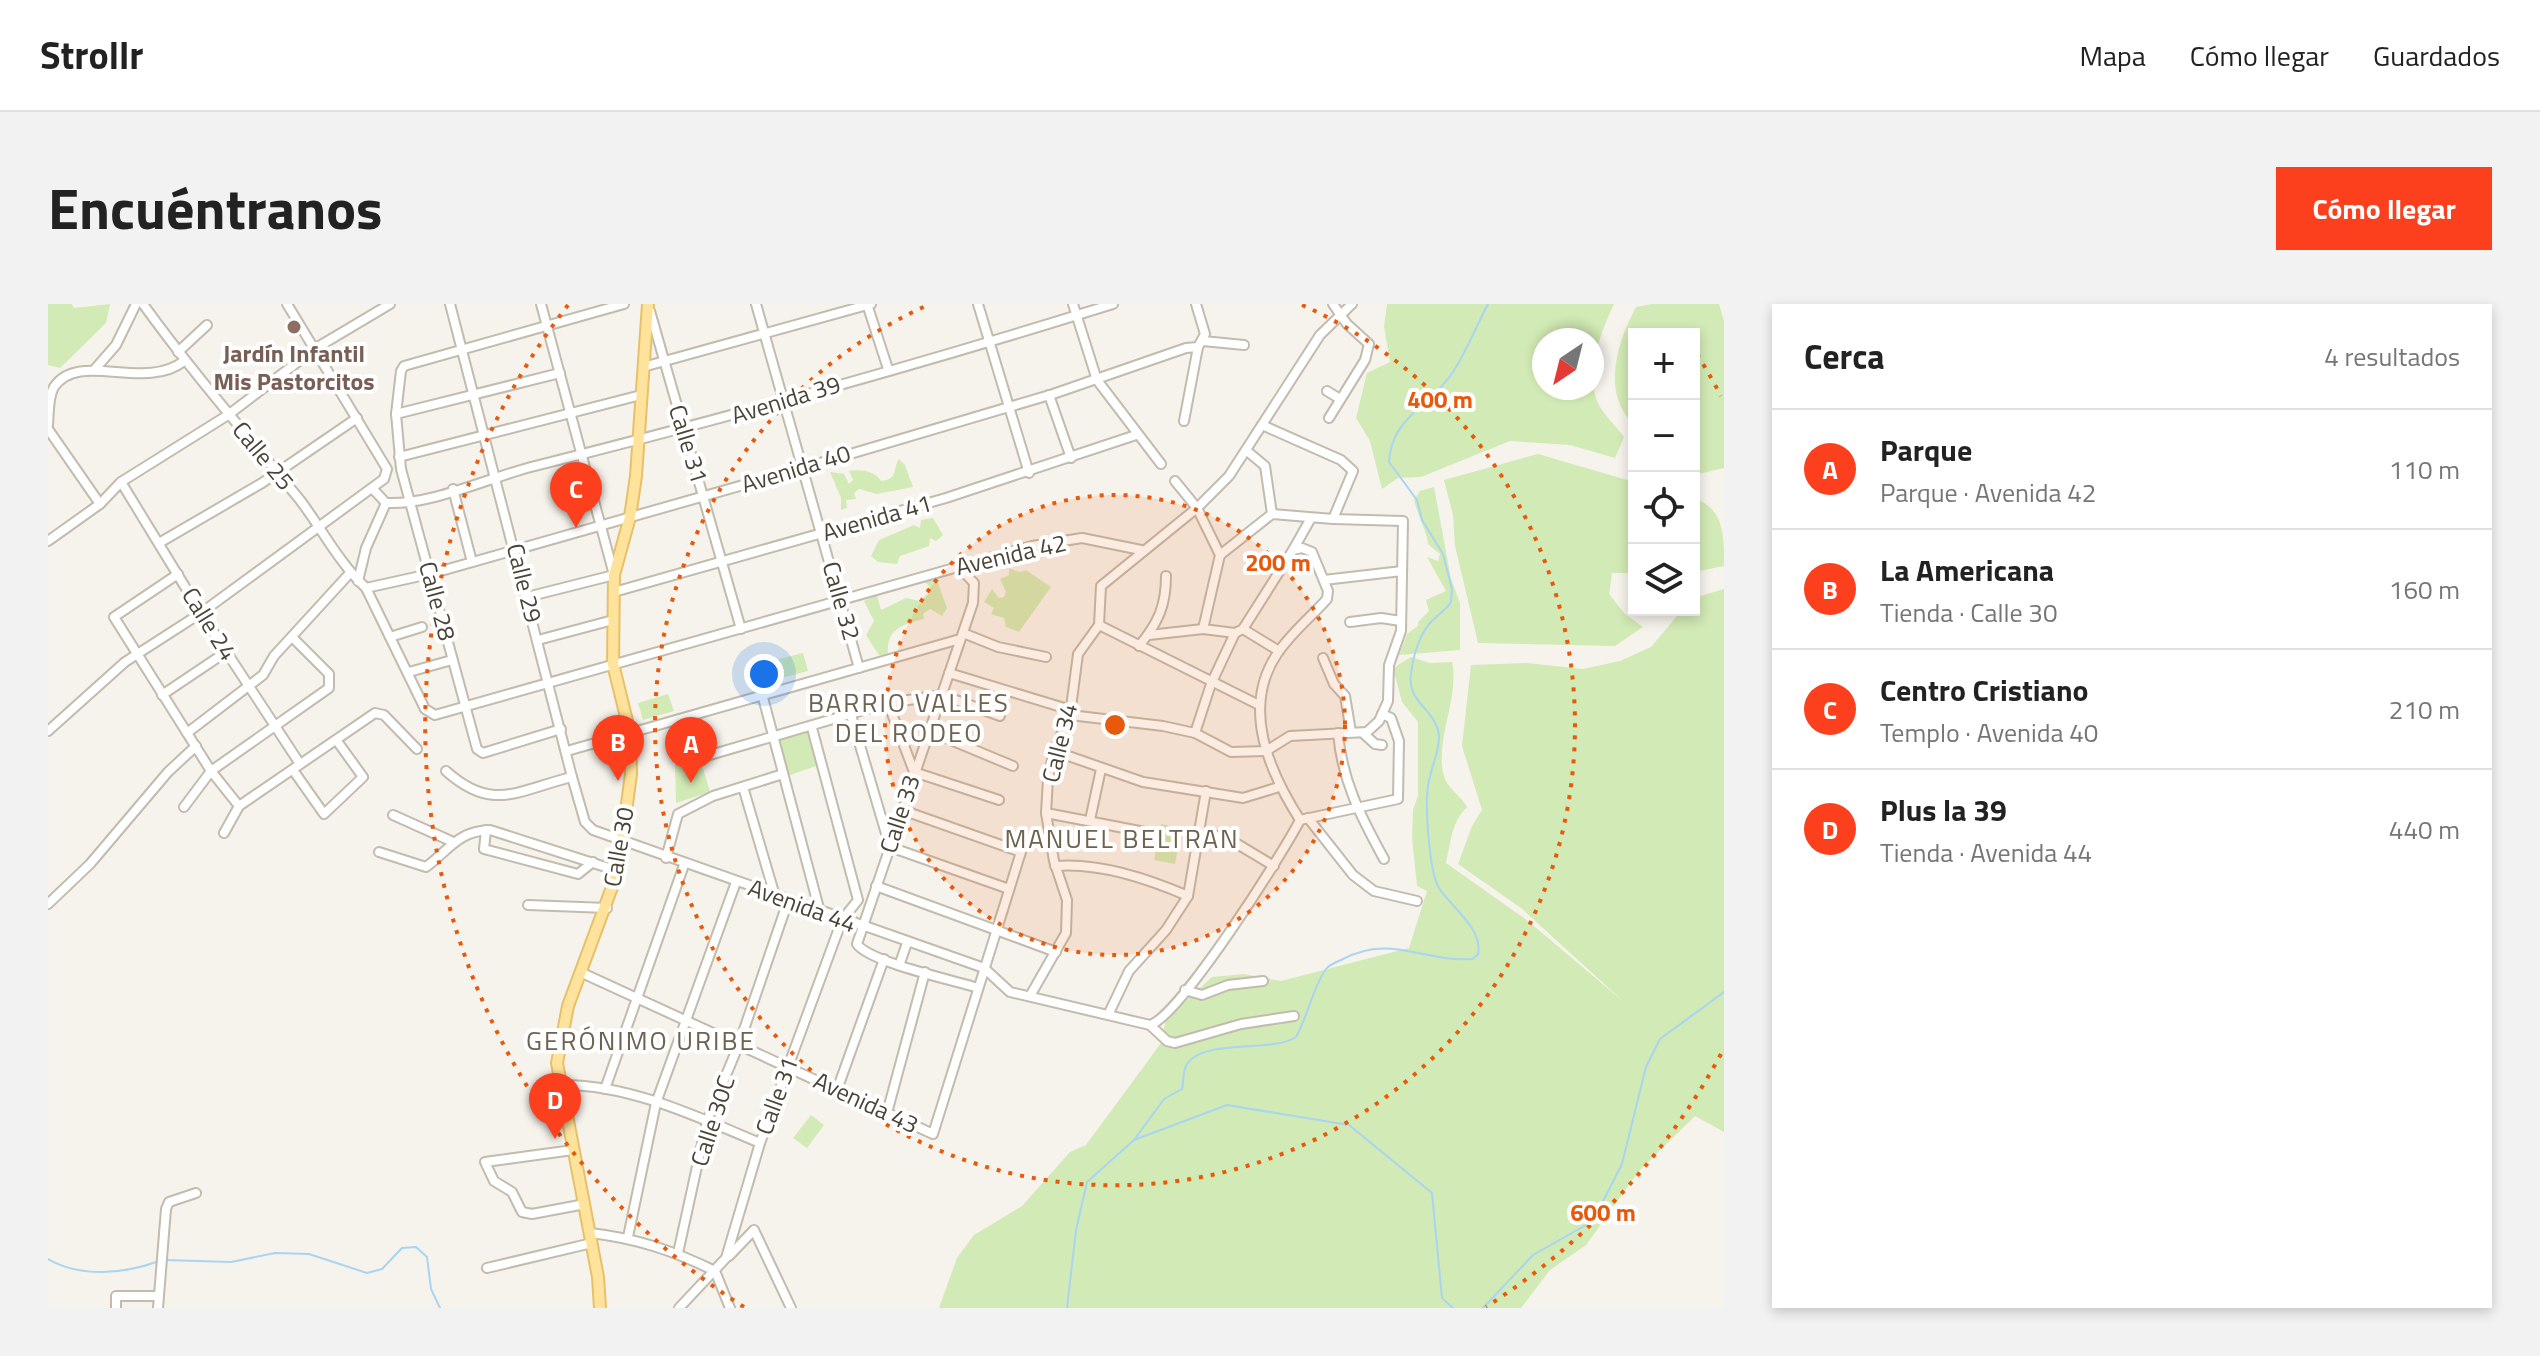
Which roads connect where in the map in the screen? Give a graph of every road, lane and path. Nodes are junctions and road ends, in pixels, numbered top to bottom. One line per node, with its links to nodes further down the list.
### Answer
1 (136, 304): 31 (street)
2 (143, 304): 26 (street, Calle 25)
3 (287, 304): 25 (street)
4 (387, 304): 25 (street)
5 (450, 304): 27 (street, Calle 29)
6 (541, 304): 20 (street, Calle 30)
7 (624, 304): 20 (street)
8 (756, 304): 21 (street, Calle 32)
9 (868, 304): 21 (street); 32 (street)
10 (978, 304): 22 (street)
11 (1073, 304): 17 (street)
12 (1113, 304): 17 (street, Avenida 39)
13 (1196, 304): 23 (street)
14 (1333, 304): 18 (street)
15 (1352, 304): 18 (street)
16 (649, 307): 29 (street, Calle 31); 30 (main road, Calle 30)
17 (1077, 315): 22 (street, Avenida 39); 34 (street)
18 (1342, 315): 39 (street); 48 (street)
19 (207, 325): 26 (street)
20 (548, 328): 27 (street); 33 (street, Calle 30)
21 (764, 333): 29 (street); 40 (street, Calle 32)
22 (990, 344): 32 (street, Avenida 39); 41 (street)
23 (1200, 344): 24 (street); 34 (street, Avenida 40); 47 (street)
24 (1244, 345)
25 (316, 348): 44 (street); 45 (street)
26 (178, 352): 28 (street, Calle 25)
27 (462, 352): 36 (street, Calle 29); 43 (street, Calle 28)
28 (184, 361): 31 (street); 44 (street, Calle 25)
29 (664, 362): 30 (street); 50 (street, Calle 31)
30 (643, 367): 37 (main road, Calle 30)
31 (95, 369): 49 (street)
32 (888, 369): 40 (street, Avenida 39)
33 (560, 373): 36 (street); 42 (street, Calle 30)
34 (1097, 380): 38 (street, Avenida 40); 52 (street)
35 (1327, 391): 39 (street)
36 (475, 395): 43 (street); 51 (street, Calle 29)
37 (641, 395): 42 (street); 53 (main road, Calle 30)
38 (1049, 395): 41 (street, Avenida 40); 57 (street)
39 (1340, 399): 46 (street)
40 (784, 400): 50 (street, Avenida 39); 59 (street, Calle 32)
41 (1009, 406): 59 (street, Avenida 40); 61 (street)
42 (570, 412): 51 (street); 55 (street, Calle 30)
43 (396, 414): 56 (street, Calle 28)
44 (228, 415): 60 (street, Calle 25); 64 (street)
45 (357, 418): 60 (street); 65 (street)
46 (1329, 418)
47 (1184, 421)
48 (1262, 425): 54 (street); 75 (street)
49 (48, 427): 69 (street)
50 (683, 430): 53 (street, Avenida 39); 67 (street, Calle 31)
51 (484, 434): 56 (street); 62 (street, Calle 29)
52 (1136, 435): 57 (street, Avenida 41); 58 (street)
53 (639, 441): 55 (street, Avenida 39); 73 (main road, Calle 30)
54 (1247, 451): 71 (street); 72 (street)
55 (582, 455): 62 (street, Avenida 39); 76 (street, Calle 30)
56 (399, 457): 70 (street, Calle 28)
57 (1071, 458): 61 (street, Avenida 41)
58 (1161, 464)
59 (803, 468): 67 (street, Avenida 40); 78 (street, Calle 32)
60 (278, 473): 77 (street, Calle 25); 80 (street)
61 (1029, 473): 78 (street, Avenida 41)
62 (496, 477): 66 (street, Avenida 39); 81 (street, Calle 29)
63 (1175, 481): 71 (street)
64 (121, 482): 69 (street); 80 (street, Calle 24)
65 (372, 488): 68 (street); 77 (street)
66 (453, 489): 70 (street, Avenida 39); 85 (street)
67 (704, 497): 73 (street, Avenida 40); 86 (street, Calle 31)
68 (386, 503): 70 (street); 95 (street)
69 (100, 504): 79 (street)
70 (411, 504): 91 (street, Calle 28)
71 (1197, 508): 82 (street); 84 (street)
72 (1272, 514): 74 (street); 84 (street)
73 (630, 517): 76 (street, Avenida 40); 92 (main road, Calle 30)
74 (1311, 518): 75 (street); 83 (street)
75 (1333, 519): 88 (street)
76 (600, 525): 81 (street, Avenida 40); 92 (street, Calle 30)
77 (321, 527): 89 (street, Calle 25); 99 (street)
78 (822, 535): 86 (street, Avenida 41); 98 (street, Calle 32)
79 (48, 541)
80 (159, 543): 90 (street, Calle 24)
81 (516, 550): 85 (street, Avenida 40); 97 (street, Calle 29)
82 (1141, 550): 87 (street, Avenida 42); 103 (street, Calle 34)
83 (1293, 550): 94 (street); 107 (street)
84 (1220, 555): 106 (street)
85 (472, 562): 91 (street, Avenida 40)
86 (722, 563): 96 (street, Avenida 41); 105 (street, Calle 31)
87 (961, 569): 98 (street, Avenida 42); 109 (street, Calle 33)
88 (1402, 571): 94 (street); 101 (street)
89 (350, 573): 95 (street); 110 (street)
90 (178, 574): 99 (street, Calle 24); 116 (street)
91 (430, 574): 95 (street, Avenida 40); 119 (street, Calle 28)
92 (614, 575): 96 (main road, Calle 30); 97 (street)
93 (1166, 576): 108 (street)
94 (1324, 580): 114 (street)
95 (362, 585): 111 (street)
96 (614, 592): 100 (main road, Calle 30)
97 (527, 597): 112 (street, Calle 29)
98 (840, 599): 105 (street, Avenida 42); 121 (street, Calle 32)
99 (201, 613): 115 (street, Calle 24); 116 (street)
100 (613, 620): 112 (street); 120 (main road, Calle 30)
101 (1401, 621): 102 (street); 134 (street)
102 (1350, 622)
103 (1099, 625): 113 (street); 133 (street, Calle 34)
104 (422, 627): 111 (street)
105 (741, 629): 120 (street, Avenida 42)
106 (1203, 629): 107 (street); 108 (street)
107 (1239, 631): 114 (street); 125 (street)
108 (1149, 635): 113 (street)
109 (962, 636): 117 (street); 121 (street); 123 (street, Calle 33)
110 (293, 638): 126 (street); 137 (street)
111 (392, 640): 122 (street)
112 (538, 640): 124 (street, Calle 29)
113 (1139, 646): 125 (street)
114 (1279, 651): 131 (street)
115 (226, 652): 126 (street, Calle 24); 128 (street)
116 (136, 655): 128 (street); 140 (street)
117 (1046, 657)
118 (1323, 658): 142 (street)
119 (452, 660): 122 (street); 132 (street, Calle 28)
120 (613, 664): 124 (street); 144 (main road, Calle 30)
121 (859, 668): 127 (street)
122 (409, 672): 132 (street)
123 (949, 673): 129 (street, Calle 33); 133 (street)
124 (548, 684): 132 (street); 139 (street, Calle 29)
125 (1211, 684): 131 (street); 145 (street)
126 (249, 686): 137 (street, Calle 24); 143 (street)
127 (762, 694): 144 (street); 148 (street)
128 (162, 695): 143 (street)
129 (942, 695): 130 (street); 136 (street); 141 (street, Calle 33)
130 (888, 703): 135 (street); 162 (street)
131 (1259, 705): 155 (street)
132 (464, 708): 139 (street, Calle 28)
133 (1070, 713): 145 (street); 154 (street, Calle 34)
134 (1382, 714): 147 (street); 171 (street)
135 (851, 715): 138 (street); 183 (street)
136 (1000, 716)
137 (275, 725): 158 (street, Calle 24); 160 (street)
138 (812, 728): 148 (street); 203 (street, Calle 31)
139 (561, 729): 153 (street, Calle 29)
140 (48, 731)
141 (929, 731): 157 (street); 162 (street, Calle 33)
142 (1351, 732): 146 (street); 147 (street)
143 (187, 733): 151 (street)
144 (630, 733): 153 (street); 182 (main road, Calle 30)
145 (1195, 733): 155 (street)
146 (1338, 733): 155 (street); 171 (street)
147 (1363, 733): 150 (street)
148 (773, 739): 156 (street); 163 (street)
149 (337, 741): 152 (street); 158 (street); 158 (street, Calle 24)
150 (1382, 745)
151 (196, 746): 160 (street); 199 (street)
152 (417, 749)
153 (567, 751): 164 (street, Calle 29)
154 (1054, 751): 159 (street); 173 (street, Calle 34)
155 (1266, 751): 166 (street)
156 (703, 757)
157 (1013, 766)
158 (297, 767): 169 (street)
159 (1101, 769): 167 (street); 176 (street)
160 (211, 771): 169 (street); 170 (street)
161 (446, 771): 164 (street)
162 (914, 772): 168 (street); 172 (street, Calle 33)
163 (783, 774): 165 (street); 202 (street)
164 (572, 777): 182 (street, Calle 29)
165 (743, 787): 185 (street); 195 (street)
166 (1279, 787): 167 (street); 175 (street)
167 (1206, 791): 178 (street)
168 (999, 800)
169 (239, 806): 180 (street)
170 (184, 807)
171 (1357, 809): 175 (street); 186 (street)
172 (902, 810): 183 (street, Calle 33); 194 (street)
173 (1046, 813): 176 (street); 189 (street, Calle 34)
174 (393, 815): 181 (street)
175 (1304, 819): 190 (street); 198 (street)
176 (1090, 820): 179 (street)
177 (486, 830): 181 (street); 187 (street); 187 (street)
178 (1199, 830): 190 (street); 196 (street)
179 (1145, 832)
180 (224, 833)
181 (451, 841): 184 (street)
182 (621, 842): 185 (street, Avenida 44); 191 (main road, Calle 30)
183 (890, 847): 193 (street, Calle 33); 194 (street)
184 (379, 852)
185 (666, 858): 188 (street, Avenida 44)
186 (1384, 859)
187 (593, 862): 191 (street)
188 (684, 865): 192 (street, Avenida 44); 217 (street)
189 (1055, 866): 196 (street); 207 (street, Calle 34)
190 (1274, 866): 215 (street)
191 (618, 871): 201 (main road, Calle 30)
192 (736, 882): 195 (street, Avenida 44); 220 (street)
193 (876, 886): 204 (street, Calle 33); 205 (street)
194 (1009, 889): 205 (street)
195 (775, 896): 197 (street, Avenida 44)
196 (1188, 896): 218 (street)
197 (788, 901): 202 (street, Avenida 44); 222 (street, Calle 30C)
198 (1417, 901)
199 (48, 904)
200 (528, 905): 201 (street)
201 (607, 908): 211 (main road, Calle 30)
202 (820, 912): 203 (street, Avenida 44)
203 (842, 920): 204 (street, Avenida 44); 223 (street, Calle 31)
204 (862, 927): 206 (street, Avenida 44); 208 (street)
205 (996, 930): 207 (street); 210 (street)
206 (907, 943): 209 (street); 210 (street, Avenida 44)
207 (1056, 952): 216 (street, Calle 34)
208 (884, 959): 209 (street); 226 (street)
209 (900, 963): 212 (street)
210 (984, 968): 214 (street); 216 (street)
211 (580, 972): 217 (street, Avenida 43); 224 (main road, Calle 30)
212 (925, 972): 214 (street); 228 (street)
213 (1263, 981): 215 (street)
214 (978, 988): 228 (street, Avenida 43)
215 (1185, 990): 221 (street)
216 (1030, 996): 218 (street)
217 (635, 997): 220 (street, Avenida 43); 225 (street)
218 (1109, 1013): 221 (street)
219 (1294, 1016): 221 (street)
220 (686, 1020): 222 (street, Avenida 43); 227 (street)
221 (1150, 1025)
222 (739, 1044): 223 (street, Avenida 43); 229 (street, Calle 30C)
223 (788, 1065): 226 (street, Avenida 43); 230 (street, Calle 31)
224 (559, 1085): 225 (street); 231 (main road, Calle 30)
225 (605, 1089): 227 (street)
226 (837, 1090): 228 (street, Avenida 43)
227 (656, 1103): 229 (street); 234 (street)
228 (887, 1113)
229 (707, 1121): 230 (street); 236 (street, Calle 30C)
230 (760, 1143): 237 (street, Calle 31)
231 (573, 1150): 233 (main road, Calle 30); 233 (street)
232 (196, 1193): 240 (street)
233 (585, 1204): 235 (main road, Calle 30)
234 (628, 1237): 235 (street); 236 (street)
235 (591, 1238): 238 (street); 243 (main road, Calle 30)
236 (678, 1253): 239 (street)
237 (726, 1258): 239 (street, Calle 31); 246 (street)
238 (487, 1268)
239 (715, 1271): 244 (street, Calle 31); 245 (street)
240 (158, 1296): 241 (street); 242 (street)
241 (116, 1308)
242 (158, 1308)
243 (600, 1308)
244 (679, 1308)
245 (730, 1308)
246 (791, 1308)

